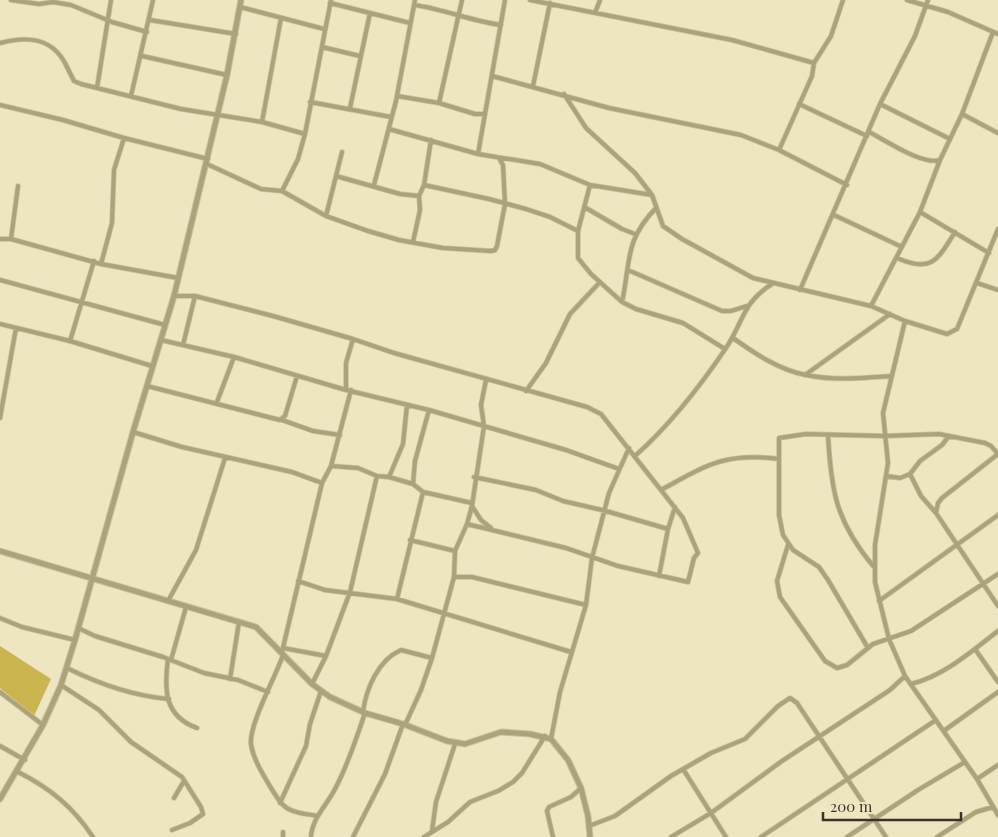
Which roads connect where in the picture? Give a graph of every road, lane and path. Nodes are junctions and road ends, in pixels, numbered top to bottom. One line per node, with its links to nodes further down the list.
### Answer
1 (11, 0): 21 (street)
2 (111, 0): 21 (street)
3 (153, 0): 22 (street)
4 (241, 0): 16 (street)
5 (462, 0): 19 (street)
6 (506, 0): 24 (street)
7 (530, 0): 14 (street)
8 (600, 0): 18 (street)
9 (843, 0): 34 (street)
10 (907, 0): 15 (street)
11 (928, 0): 15 (street)
12 (331, 2): 17 (street); 25 (street)
13 (415, 2): 19 (street); 23 (street)
14 (550, 3): 18 (street); 37 (street)
15 (925, 5): 27 (street); 45 (street)
16 (240, 7): 20 (street); 28 (street)
17 (370, 13): 23 (street); 33 (street)
18 (595, 13): 34 (street)
19 (459, 15): 24 (street); 43 (street)
20 (281, 18): 25 (street); 52 (street)
21 (106, 19): 26 (street); 38 (street)
22 (150, 20): 26 (street); 28 (street)
23 (410, 23): 41 (street)
24 (501, 25): 36 (street)
25 (324, 29): 31 (street)
26 (147, 32): 32 (street)
27 (993, 32): 29 (street); 49 (street)
28 (236, 34): 35 (street)
29 (998, 34)
30 (0, 43): 38 (street)
31 (322, 47): 33 (street); 42 (street)
32 (142, 56): 35 (street); 40 (street)
33 (360, 56): 47 (street)
34 (814, 63): 44 (street)
35 (228, 75): 50 (street)
36 (492, 76): 37 (street); 48 (street)
37 (533, 86): 39 (street)
38 (98, 88): 40 (street)
39 (564, 94): 60 (street); 73 (street)
40 (132, 96): 50 (street)
41 (397, 96): 43 (street); 51 (street)
42 (310, 102): 47 (street); 55 (street)
43 (439, 103): 48 (street)
44 (799, 104): 56 (street); 60 (street)
45 (880, 104): 56 (street); 58 (street)
46 (0, 105): 57 (street)
47 (350, 108): 51 (street)
48 (484, 114): 62 (street)
49 (962, 114): 54 (street); 58 (street)
50 (218, 116): 52 (street); 65 (street)
51 (391, 117): 53 (street)
52 (262, 122): 55 (street)
53 (389, 129): 59 (street); 67 (street)
54 (998, 133)
55 (305, 134): 72 (street)
56 (868, 134): 64 (street); 70 (street)
57 (124, 138): 65 (street); 92 (street)
58 (950, 138): 64 (street)
59 (432, 140): 62 (street); 68 (street)
60 (779, 150): 70 (street)
61 (342, 152): 66 (street)
62 (478, 154): 63 (street)
63 (499, 158): 69 (street); 75 (street)
64 (940, 160): 78 (street)
65 (207, 162): 72 (street); 94 (street)
66 (336, 176): 67 (street); 80 (street)
67 (374, 185): 74 (street)
68 (424, 185): 74 (street); 75 (street)
69 (590, 185): 73 (street); 76 (street)
70 (847, 185): 79 (street)
71 (18, 186): 86 (street)
72 (282, 191): 80 (street)
73 (652, 195): 77 (street)
74 (419, 196): 87 (street)
75 (505, 204): 82 (street); 87 (street)
76 (586, 208): 82 (street); 84 (street)
77 (656, 208): 84 (street); 98 (street)
78 (920, 212): 83 (street); 88 (street)
79 (834, 215): 88 (street); 99 (street)
80 (326, 216): 87 (street)
81 (998, 228): 89 (street)
82 (578, 231): 96 (street)
83 (955, 232): 89 (street); 90 (street)
84 (635, 234): 93 (street)
85 (0, 239): 86 (street)
86 (11, 239): 91 (street)
87 (413, 242)
88 (902, 247): 90 (street)
89 (989, 253): 97 (street)
90 (897, 258): 106 (street)
91 (94, 261): 92 (street); 103 (street)
92 (102, 264): 94 (street)
93 (628, 270): 104 (street); 105 (street)
94 (178, 278): 101 (street)
95 (0, 280): 103 (street)
96 (600, 282): 104 (street); 127 (street)
97 (977, 283): 100 (street); 108 (street)
98 (772, 284): 99 (street); 105 (street)
99 (800, 290): 106 (street)
100 (998, 290)
101 (174, 296): 102 (street); 110 (street)
102 (195, 296): 113 (street); 116 (street)
103 (82, 302): 110 (street); 115 (street)
104 (622, 302): 117 (street)
105 (747, 306): 112 (street)
106 (871, 306): 107 (street)
107 (890, 314): 108 (street); 120 (street)
108 (905, 321): 122 (street)
109 (0, 324): 111 (street)
110 (165, 325): 114 (street)
111 (16, 328): 115 (street); 131 (street)
112 (733, 338): 117 (street); 120 (street)
113 (354, 339): 123 (street); 125 (street)
114 (161, 340): 116 (street); 119 (street)
115 (70, 341): 119 (street)
116 (183, 345): 118 (street)
117 (725, 349): 140 (street)
118 (234, 357): 121 (street); 128 (street)
119 (152, 366): 124 (street)
120 (805, 375): 122 (street)
121 (297, 376): 125 (street); 132 (street)
122 (892, 376): 137 (street)
123 (486, 380): 127 (street); 133 (street)
124 (147, 386): 128 (street); 134 (street)
125 (346, 390): 126 (street)
126 (351, 390): 129 (street); 135 (street)
127 (526, 391): 139 (street)
128 (217, 402): 132 (street)
129 (408, 405): 130 (street); 148 (street)
130 (429, 410): 133 (street); 151 (street)
131 (0, 418)
132 (282, 420): 135 (street)
133 (484, 426): 144 (street); 149 (street)
134 (133, 432): 141 (street); 172 (street)
135 (340, 435): 143 (street)
136 (828, 435): 137 (street); 142 (street); 168 (street)
137 (884, 436): 138 (street); 147 (street)
138 (949, 436): 145 (street); 157 (street)
139 (629, 448): 140 (street); 144 (street)
140 (635, 456): 152 (street)
141 (224, 458): 150 (street); 177 (street)
142 (779, 459): 152 (street); 163 (street)
143 (331, 466): 146 (street); 150 (street)
144 (618, 470): 156 (street)
145 (910, 474): 147 (street); 157 (street)
146 (377, 476): 148 (street); 175 (street)
147 (886, 476): 168 (street)
148 (389, 477): 151 (street)
149 (474, 477): 154 (street); 156 (street)
150 (322, 483): 173 (street)
151 (413, 484): 153 (street)
152 (661, 490): 155 (street)
153 (423, 492): 154 (street); 162 (street)
154 (472, 505): 159 (street); 161 (street)
155 (675, 507): 160 (street); 170 (street)
156 (606, 511): 160 (street); 167 (street)
157 (936, 513): 164 (street)
158 (998, 515): 164 (street)
159 (468, 524): 161 (street); 166 (street)
160 (668, 529): 170 (street)
161 (497, 531): 167 (street)
162 (410, 540): 166 (street); 176 (street)
163 (788, 545): 189 (street); 189 (street)
164 (957, 545): 174 (street); 178 (street)
165 (0, 551): 172 (street)
166 (455, 551): 171 (street)
167 (592, 558): 170 (street); 179 (street)
168 (874, 567): 178 (street)
169 (998, 574): 174 (street)
170 (659, 576)
171 (454, 577): 179 (street); 182 (street)
172 (91, 580): 177 (street); 185 (street)
173 (298, 582): 175 (street); 191 (street)
174 (982, 584): 180 (street); 187 (street)
175 (350, 592): 176 (street); 193 (street)
176 (397, 599): 182 (street)
177 (168, 601): 181 (street)
178 (879, 601): 187 (street)
179 (586, 605): 192 (street)
180 (998, 606)
181 (186, 607): 184 (street); 195 (street)
182 (444, 614): 192 (street); 194 (street)
183 (0, 618): 188 (street)
184 (239, 622): 191 (street); 198 (street)
185 (78, 628): 188 (street); 195 (street)
186 (998, 631): 190 (street)
187 (889, 639): 189 (street); 197 (street)
188 (75, 640): 196 (street)
189 (868, 648)
190 (975, 649): 199 (street); 201 (street)
191 (283, 651): 193 (street); 200 (street); 205 (street)
192 (571, 652): 216 (street)
193 (326, 656): 200 (street)
194 (432, 658): 208 (street); 210 (street)
195 (169, 659): 198 (street); 207 (street)
196 (67, 668): 202 (street); 207 (street)
197 (905, 676): 201 (street); 215 (street)
198 (230, 679): 205 (street)
199 (998, 682)
200 (312, 684): 203 (street)
201 (911, 684): 209 (street)
202 (61, 685): 211 (street); 225 (street)
203 (321, 691): 208 (street); 230 (street)
204 (0, 692): 211 (street)
205 (268, 692): 230 (street)
206 (998, 692): 213 (street)
207 (168, 699): 212 (street)
208 (364, 712): 210 (street); 233 (street)
209 (936, 720): 213 (street); 226 (street)
210 (404, 724): 217 (street); 244 (street)
211 (44, 725): 219 (street)
212 (197, 728)
213 (945, 730): 220 (street)
214 (545, 736): 216 (street); 217 (street); 238 (street)
215 (820, 738): 222 (street); 226 (street); 232 (street)
216 (551, 739): 227 (street)
217 (455, 744): 238 (street)
218 (0, 746): 219 (street)
219 (25, 760): 223 (street)
220 (966, 762): 224 (street); 235 (street)
221 (998, 764): 224 (street)
222 (683, 769): 232 (street); 236 (street)
223 (18, 772): 229 (street); 241 (street)
224 (977, 779): 231 (street)
225 (184, 780): 228 (street); 237 (street)
226 (848, 780): 235 (street); 249 (street)
227 (581, 788): 236 (street); 240 (street)
228 (174, 798)
229 (0, 799)
230 (280, 803): 233 (street)
231 (993, 807): 234 (street); 252 (street)
232 (711, 813): 247 (street); 248 (street)
233 (318, 816): 243 (street)
234 (998, 816)
235 (874, 820): 250 (street); 251 (street)
236 (588, 826): 246 (street)
237 (172, 830)
238 (432, 831): 245 (street)
239 (283, 832): 242 (street)
240 (553, 836)
241 (93, 837)
242 (283, 837)
243 (311, 837)
244 (353, 837)
245 (424, 837)
246 (590, 837)
247 (671, 837)
248 (726, 837)
249 (761, 837)
250 (847, 837)
251 (886, 837)
252 (937, 837)

